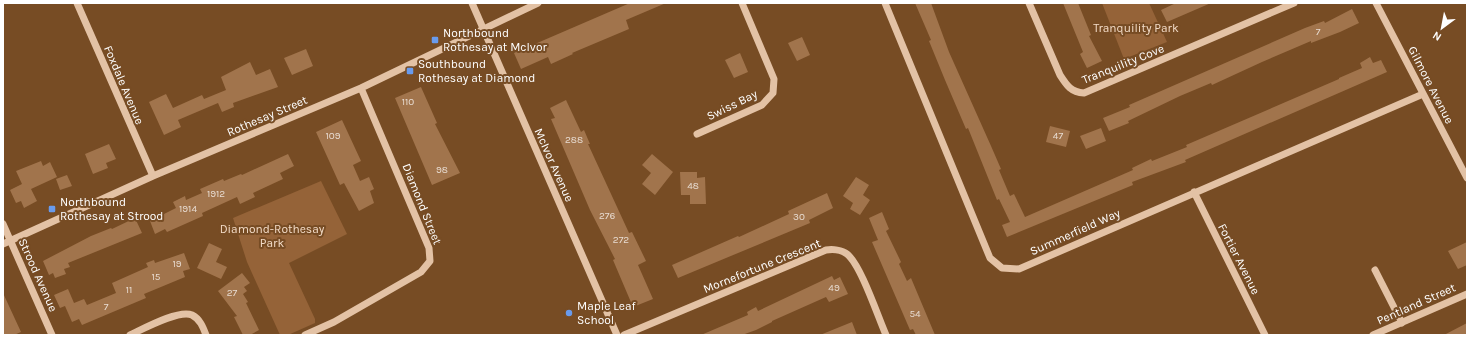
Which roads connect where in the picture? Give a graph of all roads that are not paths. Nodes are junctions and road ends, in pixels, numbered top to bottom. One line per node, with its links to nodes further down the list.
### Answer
1 (77, 3): 13 (street, Foxdale Avenue)
2 (472, 3): 9 (street, McIvor Avenue)
3 (538, 3): 9 (street, Rothesay Street)
4 (742, 3): 12 (street, Swiss Bay)
5 (885, 3): 15 (street, Summerfield Way)
6 (1029, 3): 7 (street, Tranquility Cove)
7 (1294, 3)
8 (1376, 3): 11 (street, Gilmore Avenue)
9 (483, 30): 10 (street, Rothesay Street); 26 (street, McIvor Avenue)
10 (361, 88): 13 (street, Rothesay Street); 25 (street, Diamond Street)
11 (1423, 94): 14 (street, Gilmore Avenue); 15 (street, Summerfield Way)
12 (697, 134)
13 (153, 176): 17 (street, Rothesay Street)
14 (1467, 178)
15 (1194, 192): 29 (street, Fortier Avenue)
16 (3, 224): 17 (street, Strood Avenue)
17 (10, 240): 18 (street, Rothesay Street); 22 (street, Strood Avenue)
18 (3, 244)
19 (1375, 270): 21 (street)
20 (1467, 294): 21 (street, Pentland Street)
21 (1402, 322): 30 (street, Pentland Street)
22 (52, 335)
23 (130, 335): 24 (street)
24 (206, 335)
25 (305, 335)
26 (617, 335)
27 (624, 335): 28 (street, Mornefortune Crescent)
28 (886, 335)
29 (1265, 335)
30 (1373, 335)

